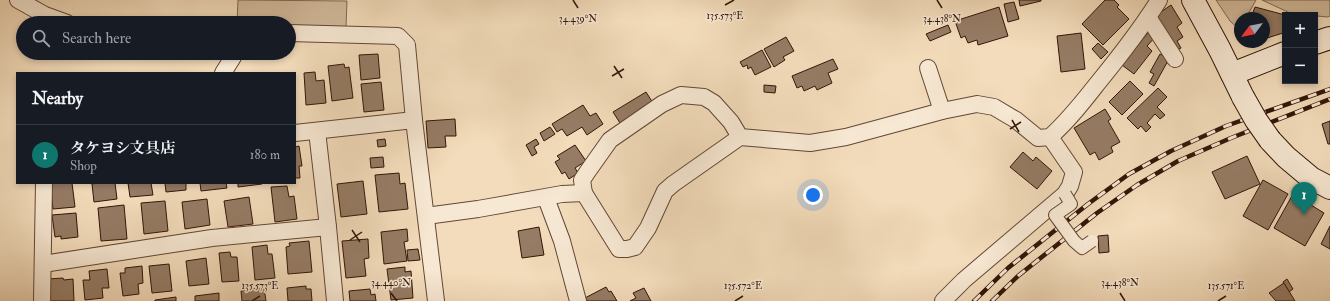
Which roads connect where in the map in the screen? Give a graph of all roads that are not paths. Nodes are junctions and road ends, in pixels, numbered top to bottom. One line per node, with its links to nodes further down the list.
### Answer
1 (18, 0): 4 (street)
2 (1159, 0): 5 (street)
3 (1193, 0): 14 (main road)
4 (48, 16)
5 (1148, 17): 10 (street); 20 (street)
6 (296, 33): 16 (street)
7 (1330, 38): 8 (main road)
8 (1318, 42)
9 (1282, 54): 14 (main road)
10 (1175, 59)
11 (231, 60): 13 (street)
12 (928, 68): 15 (street)
13 (223, 72)
14 (1232, 74): 22 (main road, bridge)
15 (942, 111): 19 (street); 20 (street)
16 (414, 120): 17 (street); 26 (street)
17 (317, 131): 18 (street); 27 (street)
18 (296, 133)
19 (740, 137): 23 (street); 23 (street)
20 (1050, 137): 24 (street)
21 (44, 184): 29 (street)
22 (1330, 188)
23 (584, 193): 25 (street)
24 (1065, 194): 28 (street, bridge); 34 (street)
25 (546, 198): 26 (street); 33 (street)
26 (426, 216): 32 (street)
27 (328, 227): 29 (street); 31 (street)
28 (1092, 241)
29 (43, 264): 30 (street)
30 (42, 301)
31 (335, 301)
32 (436, 301)
33 (578, 301)
34 (943, 301)

